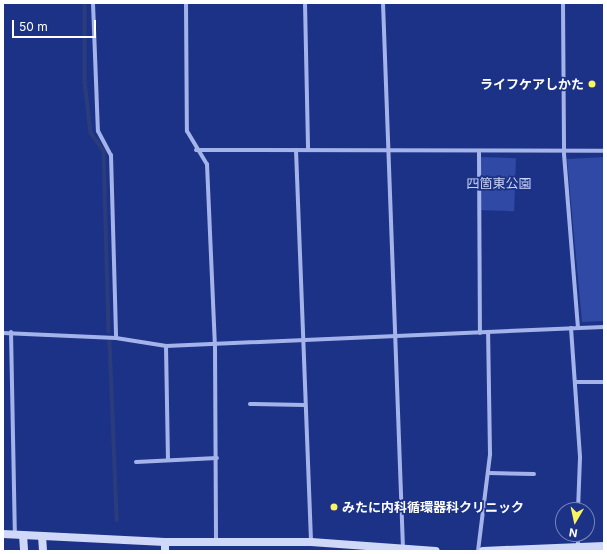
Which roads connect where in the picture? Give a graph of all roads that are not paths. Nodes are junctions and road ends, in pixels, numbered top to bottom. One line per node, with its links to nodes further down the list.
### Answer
1 (93, 3): 20 (street)
2 (186, 3): 6 (street)
3 (305, 3): 8 (street)
4 (383, 3): 10 (street)
5 (563, 3): 12 (street)
6 (196, 150): 7 (street); 23 (street)
7 (296, 150): 8 (street); 22 (street)
8 (308, 150): 10 (street)
9 (604, 151): 12 (street)
10 (389, 152): 11 (street); 21 (street)
11 (479, 153): 12 (street); 19 (street)
12 (564, 154): 13 (street)
13 (578, 327): 14 (street); 15 (street)
14 (604, 327)
15 (571, 328): 17 (street); 25 (street)
16 (11, 332): 18 (street); 20 (street); 36 (street)
17 (488, 332): 19 (street); 32 (street)
18 (3, 333)
19 (480, 333): 21 (street)
20 (116, 338): 24 (street)
21 (394, 338): 22 (street); 42 (street)
22 (303, 343): 23 (street); 28 (street)
23 (215, 345): 24 (street); 29 (street)
24 (166, 346): 30 (street)
25 (575, 382): 26 (street); 34 (street)
26 (604, 382)
27 (250, 404): 28 (street)
28 (304, 405): 40 (street)
29 (217, 458): 30 (street); 39 (street)
30 (168, 460): 31 (street)
31 (136, 462)
32 (488, 472): 33 (street); 48 (street)
33 (534, 474)
34 (578, 502)
35 (3, 534): 36 (street)
36 (19, 535): 37 (street); 44 (street)
37 (42, 536): 38 (street); 45 (street)
38 (165, 542): 39 (street); 46 (street)
39 (216, 542): 40 (street)
40 (311, 542): 42 (street)
41 (604, 546): 43 (street)
42 (403, 548): 47 (street)
43 (578, 549): 49 (street)
44 (24, 551)
45 (43, 551)
46 (165, 551)
47 (436, 551)
48 (478, 551)
49 (482, 551)

